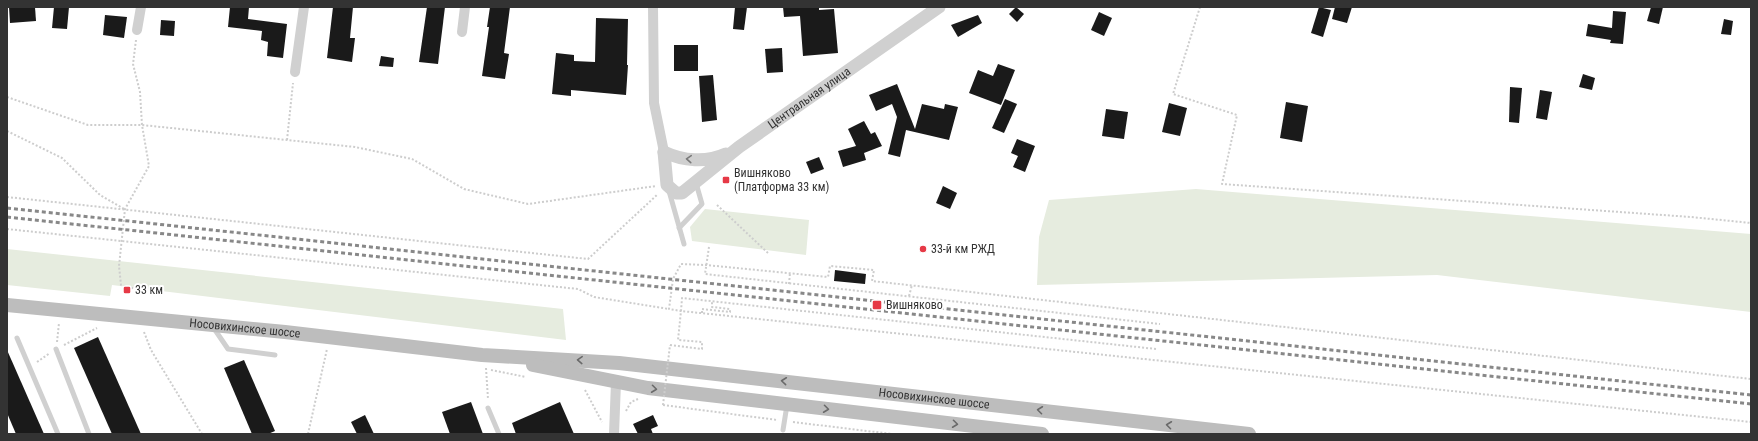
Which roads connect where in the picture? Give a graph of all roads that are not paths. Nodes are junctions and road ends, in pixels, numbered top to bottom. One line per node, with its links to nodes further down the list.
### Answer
1 (141, 7): 6 (street)
2 (304, 7): 8 (street)
3 (465, 7): 7 (street)
4 (653, 7): 10 (street)
5 (939, 7): 9 (street, Центральная улица)
6 (137, 30)
7 (462, 32)
8 (295, 72)
9 (739, 147): 10 (street, one-way to 10); 11 (street, Центральная улица)
10 (664, 152): 12 (street)
11 (696, 182): 12 (street, Центральная улица); 13 (lane)
12 (668, 185): 13 (lane)
13 (679, 228): 14 (lane)
14 (684, 244)
15 (7, 305): 16 (main road, Носовихинское шоссе)
16 (211, 325): 19 (lane); 20 (main road, Носовихинское шоссе)
17 (17, 338): 26 (lane)
18 (56, 349): 27 (lane)
19 (275, 355)
20 (480, 361): 21 (main road, Носовихинское шоссе, one-way to 20); 22 (main road, Носовихинское шоссе)
21 (619, 362): 22 (street); 31 (main road, Носовихинское шоссе, one-way to 21)
22 (616, 382): 23 (main road, Носовихинское шоссе, one-way to 23); 29 (street)
23 (787, 404): 25 (lane); 30 (main road, Носовихинское шоссе, one-way to 30)
24 (488, 408): 28 (lane)
25 (783, 430)
26 (58, 434)
27 (89, 434)
28 (499, 434)
29 (614, 434)
30 (1042, 434)
31 (1249, 434)

